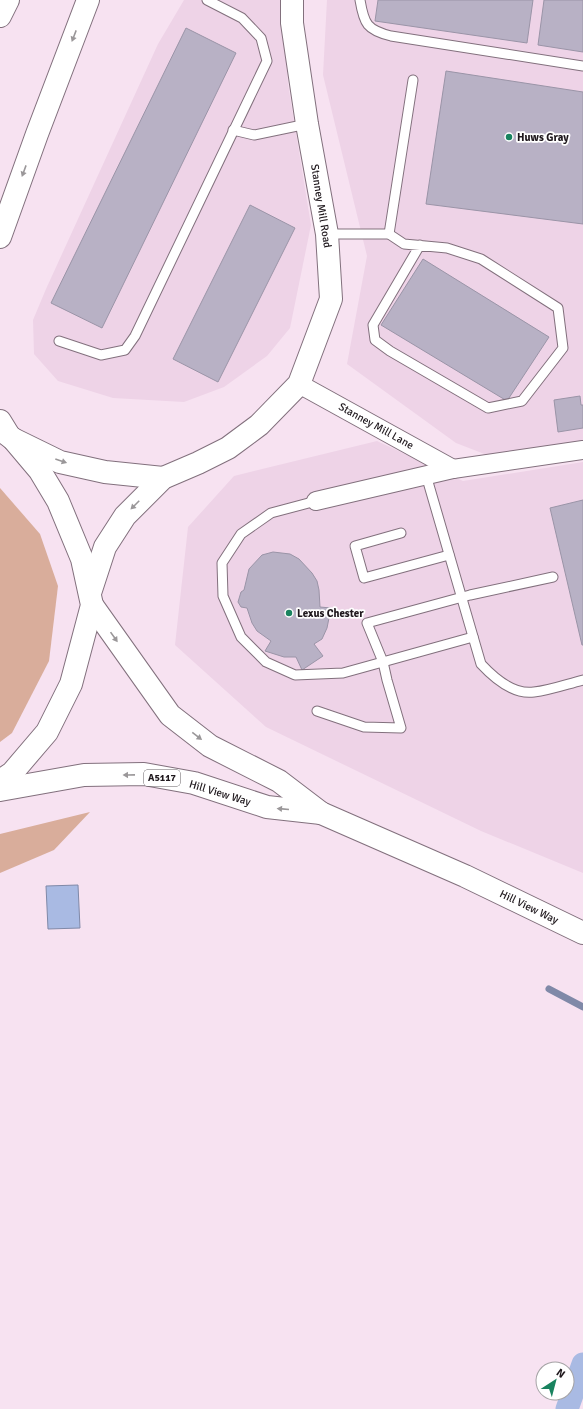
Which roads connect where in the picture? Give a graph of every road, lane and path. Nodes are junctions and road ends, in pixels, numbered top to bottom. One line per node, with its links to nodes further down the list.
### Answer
1 (8, 0): 6 (main road)
2 (88, 0): 13 (main road, one-way to 13)
3 (207, 0): 10 (lane)
4 (292, 0): 9 (main road, Stanney Mill Road)
5 (360, 0): 7 (lane)
6 (0, 16)
7 (583, 66)
8 (413, 80): 12 (lane)
9 (307, 124): 10 (lane); 11 (main road, Stanney Mill Road)
10 (233, 130): 15 (lane)
11 (327, 234): 12 (lane); 16 (main road, Stanney Mill Road)
12 (389, 234): 14 (lane)
13 (0, 237)
14 (420, 245): 14 (lane)
15 (59, 341)
16 (299, 384): 19 (street, Stanney Mill Lane); 21 (main road, Stanney Mill Road)
17 (5, 431): 21 (main road, Stanney Mill Road, one-way to 21); 27 (main road)
18 (583, 450): 19 (street)
19 (453, 468): 20 (street)
20 (426, 475): 22 (street); 24 (lane)
21 (163, 478): 27 (main road, Stanney Mill Road, one-way to 27)
22 (316, 501): 29 (lane)
23 (401, 533): 24 (lane)
24 (449, 555): 26 (lane)
25 (554, 577): 26 (lane)
26 (461, 597): 28 (lane); 29 (lane)
27 (91, 599): 32 (main road, Stanney Mill Road); 34 (main road, Hill View Way / A5117, one-way to 34)
28 (473, 637): 29 (lane); 30 (lane)
29 (383, 662): 31 (lane)
30 (583, 680)
31 (317, 711)
32 (0, 781)
33 (0, 790): 34 (main road, Hill View Way / A5117, one-way to 33)
34 (321, 813): 35 (main road, Hill View Way / A5117)
35 (583, 933)

